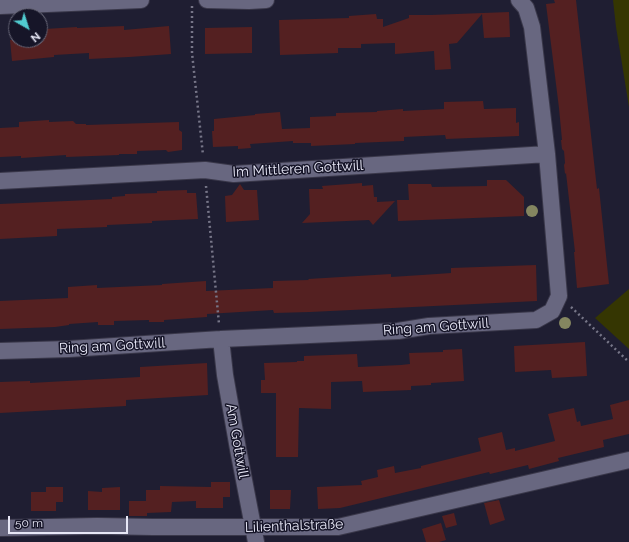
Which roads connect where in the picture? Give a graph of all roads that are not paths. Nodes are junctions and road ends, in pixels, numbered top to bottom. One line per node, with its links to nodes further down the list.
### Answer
1 (141, 0): 5 (street)
2 (209, 0): 3 (street)
3 (266, 0)
4 (519, 0): 6 (street)
5 (0, 6)
6 (547, 154): 7 (street, Im Mittleren Gottwill); 8 (street, Ring am Gottwill)
7 (0, 181)
8 (221, 339): 9 (street, Ring am Gottwill); 12 (street, Am Gottwill)
9 (0, 351)
10 (629, 460): 12 (street, Lilienthalstraße)
11 (0, 528): 12 (street, Lilienthalstraße)
12 (254, 534)

